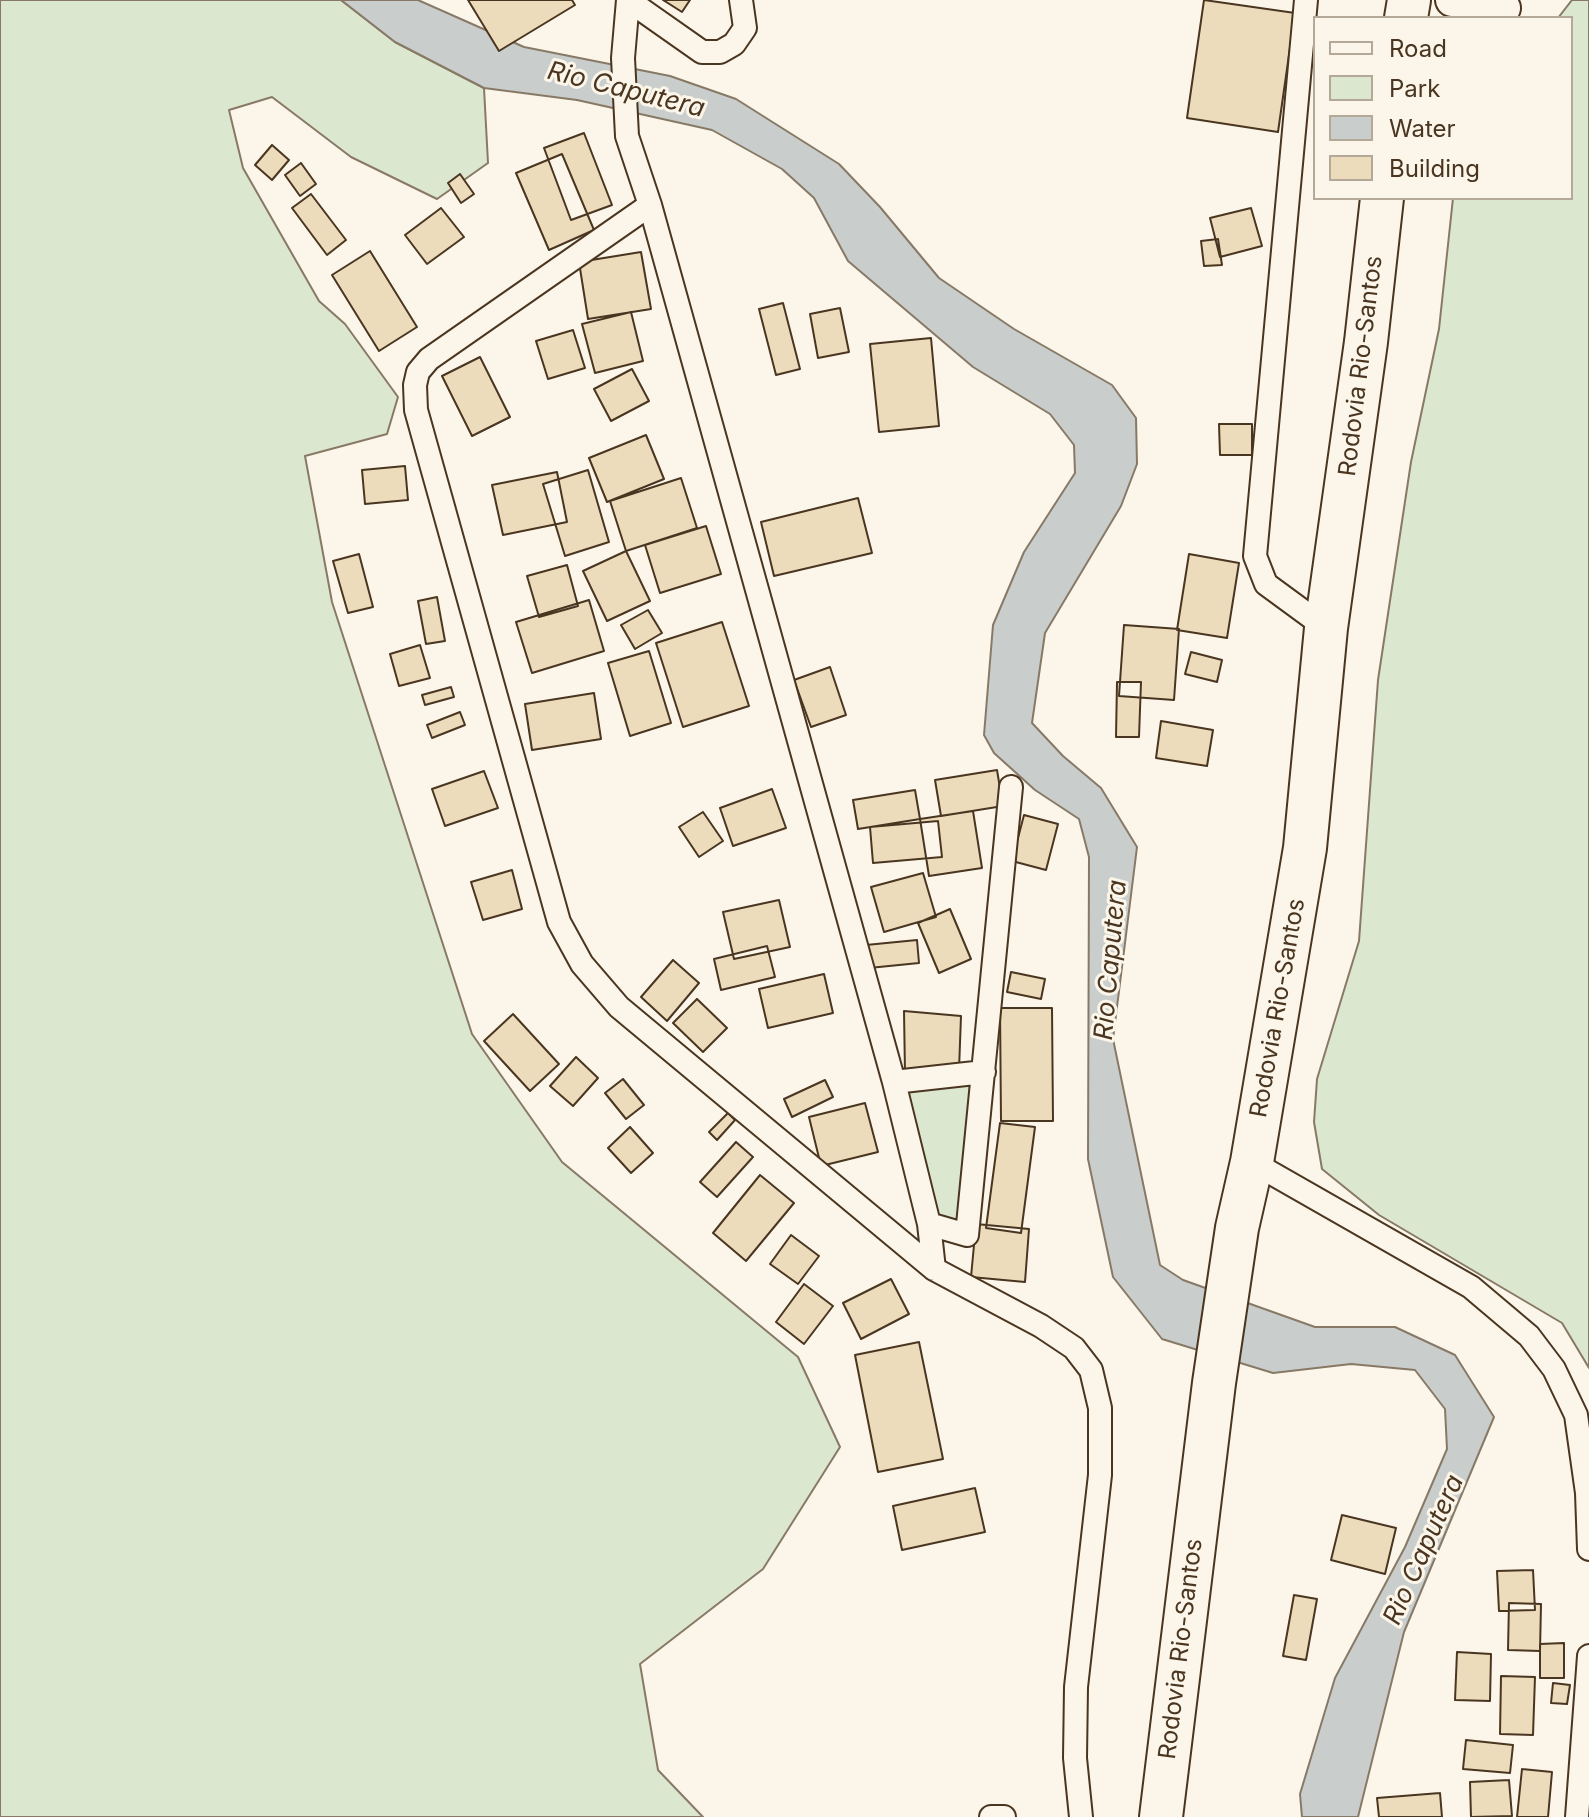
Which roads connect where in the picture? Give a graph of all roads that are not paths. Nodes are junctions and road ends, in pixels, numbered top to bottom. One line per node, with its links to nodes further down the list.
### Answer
1 (741, 0): 6 (street)
2 (1306, 0): 7 (street)
3 (1452, 0): 4 (street)
4 (1502, 9)
5 (1382, 200): 7 (highway, Rodovia Rio-Santos)
6 (650, 205): 10 (street); 13 (street)
7 (1326, 628): 11 (highway, Rodovia Rio-Santos)
8 (1011, 787): 9 (street)
9 (984, 1072): 10 (street); 12 (street)
10 (894, 1082): 12 (street)
11 (1252, 1162): 14 (street); 19 (highway, Rodovia Rio-Santos)
12 (929, 1224): 13 (street)
13 (934, 1269): 18 (street)
14 (1589, 1549)
15 (1589, 1656): 20 (street)
16 (991, 1817): 17 (street)
17 (1004, 1817)
18 (1081, 1817)
19 (1161, 1817)
20 (1577, 1817)

